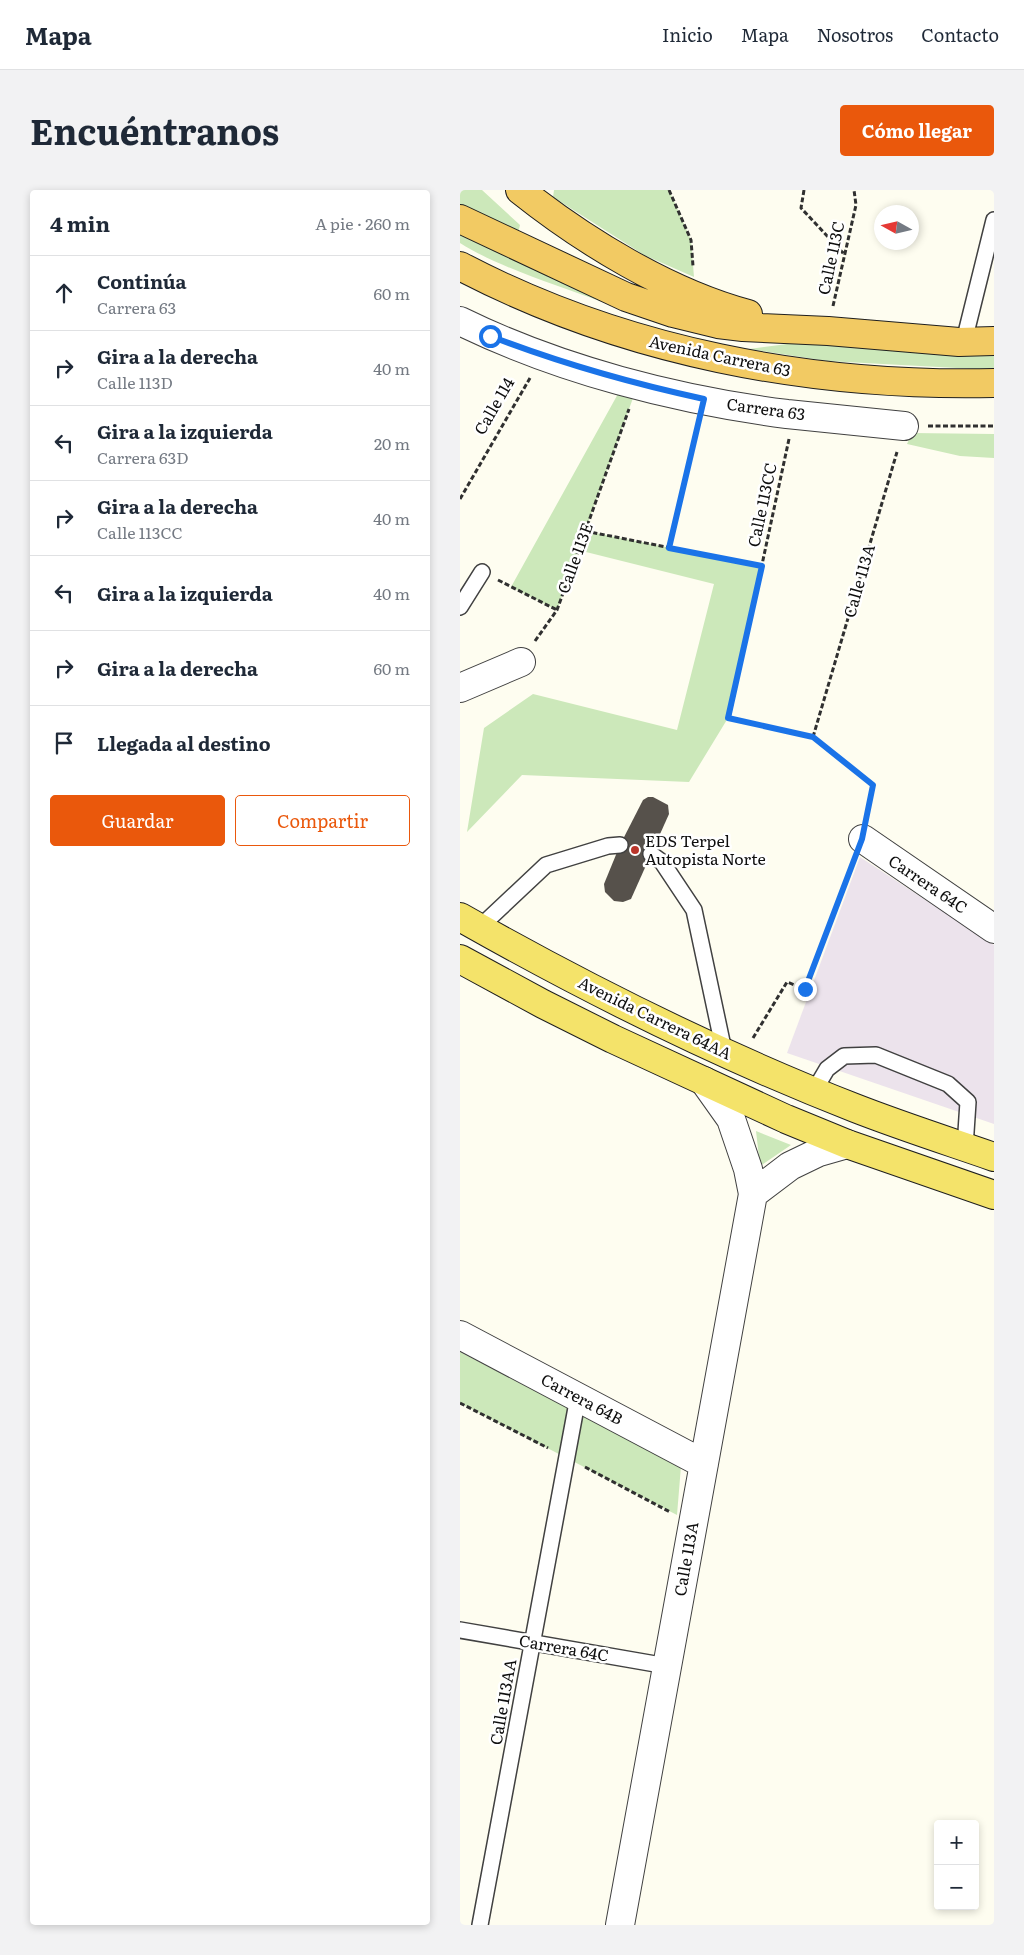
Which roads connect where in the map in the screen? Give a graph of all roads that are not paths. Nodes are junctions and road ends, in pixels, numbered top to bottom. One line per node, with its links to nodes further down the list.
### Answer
1 (520, 190): 2 (highway, Avenida Carrera 63)
2 (542, 198): 7 (highway, Avenida Carrera 63)
3 (460, 219): 7 (highway, Avenida Carrera 63)
4 (994, 220): 9 (lane)
5 (460, 266): 10 (highway, Avenida Carrera 63)
6 (460, 321): 11 (street, Carrera 63)
7 (828, 331): 9 (highway, Avenida Carrera 63)
8 (994, 341): 9 (highway, Avenida Carrera 63)
9 (964, 342)
10 (994, 383)
11 (904, 426)
12 (482, 572): 13 (lane)
13 (460, 607)
14 (521, 662): 15 (street)
15 (460, 688)
16 (862, 839): 20 (street, Carrera 64C)
17 (620, 845): 19 (lane)
18 (651, 854): 22 (lane)
19 (469, 923): 22 (main road, Avenida Carrera 64AA)
20 (994, 929)
21 (460, 959): 23 (main road)
22 (732, 1055): 24 (main road, Avenida Carrera 64AA)
23 (704, 1081): 25 (main road); 28 (street, Calle 113A)
24 (814, 1091): 26 (main road, Avenida Carrera 64AA); 26 (lane)
25 (847, 1144): 28 (street); 29 (main road)
26 (965, 1147): 27 (main road, Avenida Carrera 64AA)
27 (994, 1157)
28 (753, 1194): 32 (street, Calle 113A)
29 (994, 1195)
30 (460, 1335): 31 (street, Carrera 64B)
31 (578, 1397): 32 (street, Carrera 64B); 34 (lane, Calle 113AA)
32 (704, 1464): 35 (street, Calle 113A)
33 (460, 1630): 34 (lane, Carrera 64C)
34 (532, 1642): 35 (lane, Carrera 64C); 36 (lane, Calle 113AA)
35 (667, 1666): 37 (street, Calle 113A)
36 (480, 1925)
37 (620, 1925)

